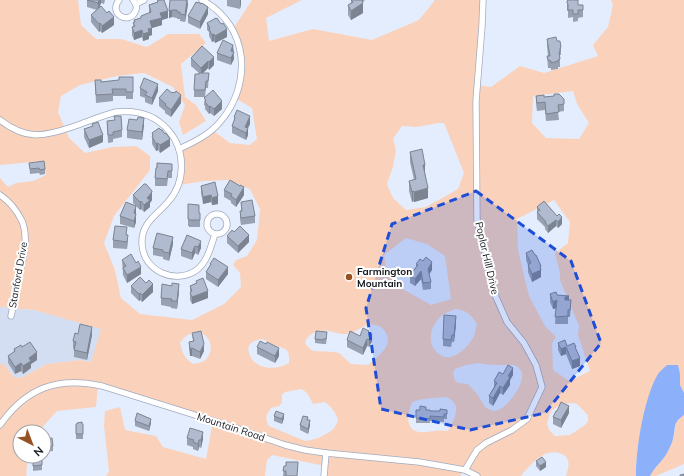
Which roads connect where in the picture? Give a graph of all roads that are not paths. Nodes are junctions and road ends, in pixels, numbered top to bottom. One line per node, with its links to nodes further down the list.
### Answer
1 (119, 0): 5 (street)
2 (144, 0): 5 (street)
3 (202, 0): 7 (street)
4 (484, 0): 13 (street, Poplar Hill Drive)
5 (134, 2)
6 (0, 120): 7 (street)
7 (179, 149): 9 (street)
8 (0, 195): 10 (street, Stanford Drive)
9 (215, 234)
10 (11, 316)
11 (0, 425): 12 (street, Mountain Road)
12 (326, 453): 13 (street, Mountain Road); 14 (street)
13 (465, 470): 15 (street, Mountain Road)
14 (324, 476)
15 (477, 476)

